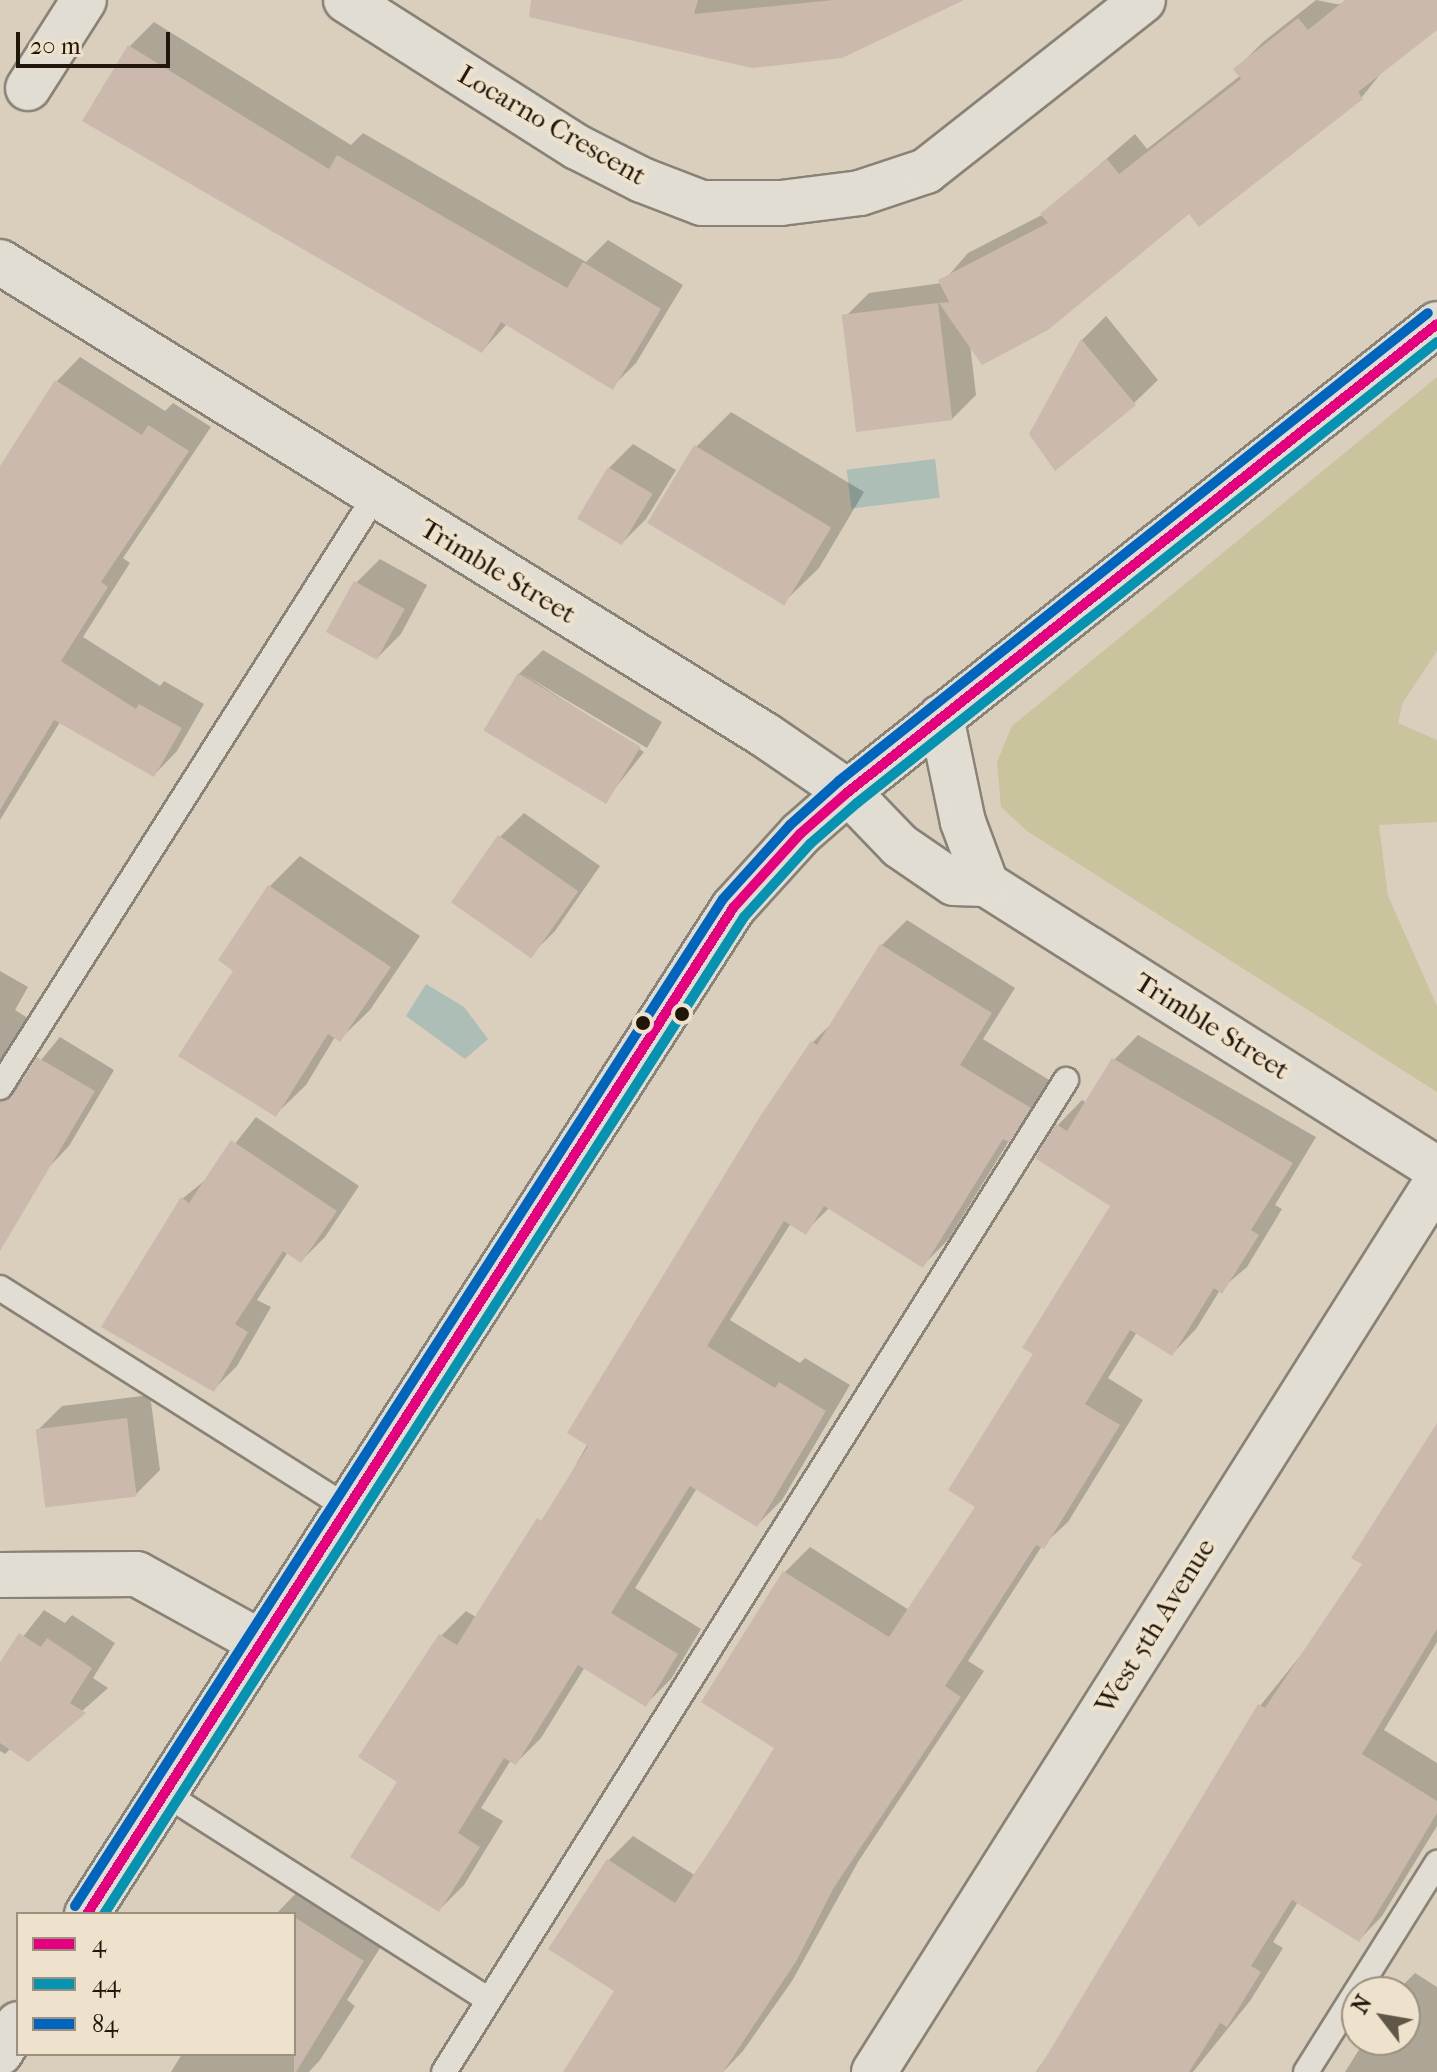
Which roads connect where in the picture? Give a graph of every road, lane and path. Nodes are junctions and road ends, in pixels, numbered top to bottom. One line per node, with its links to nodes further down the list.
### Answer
1 (84, 0): 4 (street)
2 (346, 0): 3 (street, Locarno Crescent)
3 (1143, 0)
4 (28, 88)
5 (0, 262): 7 (street, Trimble Street)
6 (1437, 324): 8 (street)
7 (375, 496): 9 (street, Trimble Street); 12 (lane)
8 (941, 717): 9 (street); 10 (street)
9 (848, 792): 10 (street, Trimble Street); 16 (street)
10 (986, 884): 13 (street, Trimble Street)
11 (1066, 1080): 22 (lane)
12 (0, 1087)
13 (1437, 1169)
14 (1437, 1181): 26 (street, West 5th Avenue)
15 (0, 1288): 16 (lane)
16 (348, 1508): 18 (street)
17 (0, 1575): 18 (street)
18 (260, 1642): 19 (street)
19 (164, 1793): 21 (street); 22 (lane)
20 (1437, 1863): 27 (lane)
21 (88, 1912)
22 (489, 2000): 25 (lane)
23 (16, 2027): 24 (street)
24 (0, 2053)
25 (444, 2072)
26 (874, 2072)
27 (1306, 2072)

